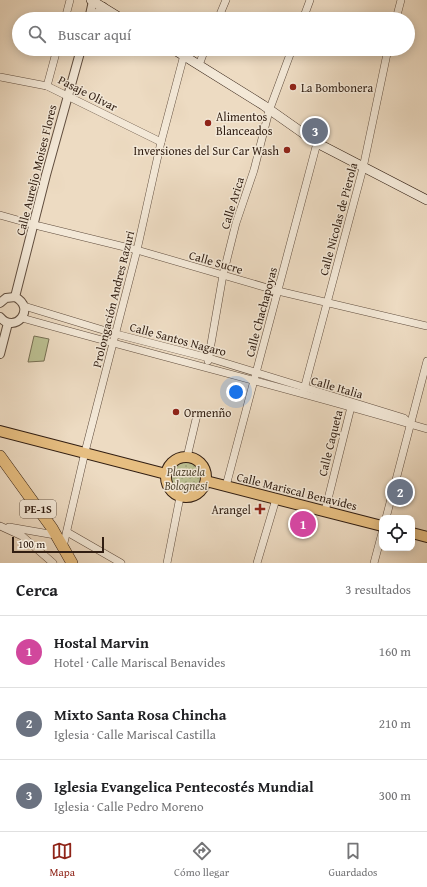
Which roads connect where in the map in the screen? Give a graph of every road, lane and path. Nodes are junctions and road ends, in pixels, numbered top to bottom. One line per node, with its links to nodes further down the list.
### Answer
1 (70, 0): 7 (street)
2 (226, 0): 11 (street)
3 (310, 0): 12 (street)
4 (401, 0): 13 (street)
5 (92, 1): 6 (main road); 8 (street)
6 (103, 8): 9 (street); 10 (main road)
7 (67, 12)
8 (91, 12)
9 (98, 12)
10 (110, 12)
11 (221, 12)
12 (306, 12)
13 (398, 12)
14 (55, 56): 23 (street)
15 (79, 56): 24 (street, Calle Aureljo Moises Flores)
16 (184, 56): 26 (street, Prolongación Andres Razuri)
17 (186, 56): 21 (main road)
18 (202, 56): 21 (street)
19 (289, 56): 25 (street, Calle Arica)
20 (387, 56): 28 (street, Calle Nicolas de Pierola)
21 (199, 65): 25 (main road)
22 (0, 77): 23 (street, Pasaje Olivar)
23 (47, 86): 24 (street, Pasaje Olivar)
24 (68, 95): 26 (street, Pasaje Olivar); 31 (street, Calle Aureljo Moises Flores)
25 (269, 111): 27 (main road); 33 (street, Calle Arica)
26 (161, 142): 32 (street, Prolongación Andres Razuri)
27 (317, 143): 28 (main road); 34 (street, Calle Chachapoyas)
28 (363, 168): 29 (main road); 37 (street, Calle Nicolas de Pierola)
29 (427, 200)
30 (0, 215): 31 (street, Calle Sucre)
31 (34, 225): 32 (street, Calle Sucre); 35 (street, Calle Aureljo Moises Flores)
32 (137, 250): 33 (street, Calle Sucre); 43 (street, Prolongación Andres Razuri)
33 (223, 275): 34 (street, Calle Sucre); 46 (street, Calle Arica)
34 (278, 291): 37 (street, Calle Sucre); 49 (street, Calle Chachapoyas)
35 (15, 297): 36 (street); 38 (street)
36 (0, 303)
37 (328, 303): 42 (street, Calle Sucre); 50 (street, Calle Nicolas de Pierola)
38 (24, 306): 40 (street); 43 (street, Calle Santos Nagaro)
39 (0, 317): 41 (street)
40 (22, 318): 41 (street); 44 (street, Calle Santos Nagaro)
41 (8, 323): 45 (street)
42 (427, 326)
43 (116, 334): 44 (street, Prolongación Andres Razuri); 46 (street, Calle Santos Nagaro)
44 (113, 344): 48 (street, Calle Santos Nagaro); 56 (street, Prolongación Andres Razuri)
45 (0, 354)
46 (209, 358): 48 (street, Calle Arica); 49 (street, Calle Santos Nagaro)
47 (427, 361): 53 (street)
48 (206, 367): 49 (street, Calle Santos Nagaro)
49 (255, 376): 50 (street, Calle Italia); 61 (street, Calle Chachapoyas)
50 (304, 391): 51 (street, Calle Italia)
51 (351, 405): 53 (street, Calle Italia); 64 (street, Calle Caqueta)
52 (197, 415): 58 (street)
53 (411, 424): 54 (street, Calle Italia); 65 (street)
54 (427, 429)
55 (0, 431): 56 (main road)
56 (85, 452): 59 (main road); 68 (street, Prolongación Andres Razuri)
57 (0, 456): 70 (highway, PE-1S)
58 (187, 457): 59 (main road); 60 (main road)
59 (166, 474): 62 (main road)
60 (206, 481): 61 (main road, Calle Mariscal Benavides); 62 (main road)
61 (226, 486): 63 (main road, Calle Mariscal Benavides)
62 (180, 497): 77 (street)
63 (278, 499): 64 (main road, Calle Mariscal Benavides); 78 (street); 79 (street)
64 (325, 511): 66 (main road, Calle Mariscal Benavides)
65 (387, 515)
66 (379, 525)
67 (2, 526): 70 (street); 74 (street)
68 (67, 532): 73 (street, Prolongación Andres Razuri); 76 (street)
69 (415, 534): 71 (main road)
70 (55, 535): 73 (highway, PE-1S)
71 (427, 537)
72 (379, 544): 80 (street)
73 (63, 547): 75 (highway, PE-1S)
74 (53, 563)
75 (72, 563)
76 (121, 563)
77 (167, 563)
78 (257, 563)
79 (262, 563)
80 (374, 563)

